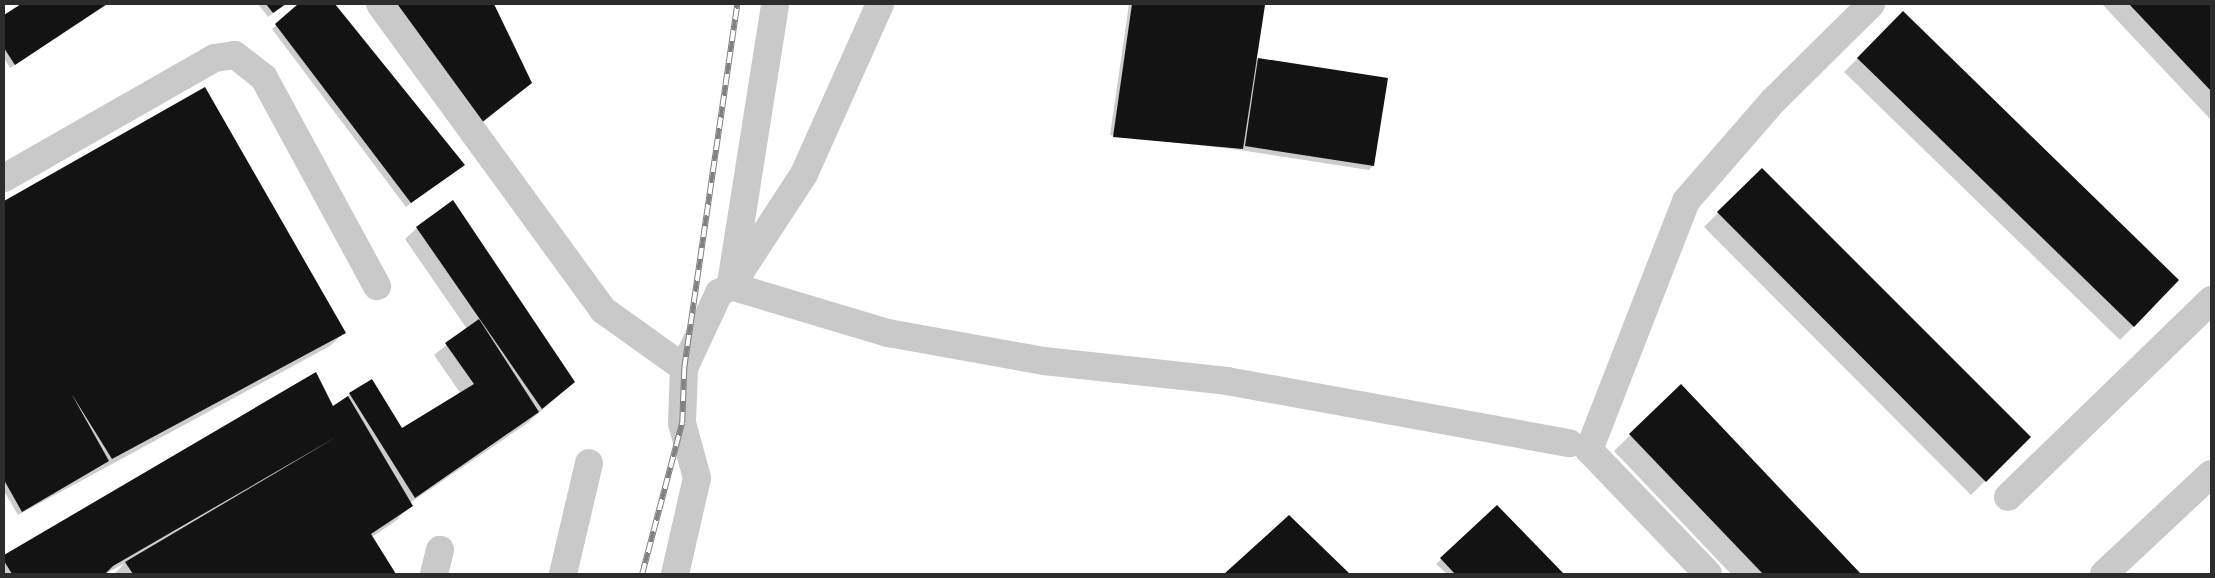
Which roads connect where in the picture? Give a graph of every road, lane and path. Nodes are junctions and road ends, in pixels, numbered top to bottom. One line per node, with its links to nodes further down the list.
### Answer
1 (380, 4): 9 (lane)
2 (775, 4): 7 (lane)
3 (880, 4): 7 (lane)
4 (1871, 4): 16 (lane)
5 (4, 178): 6 (lane)
6 (377, 286)
7 (731, 286): 9 (lane); 10 (lane)
8 (2211, 300): 13 (lane)
9 (684, 368): 15 (lane)
10 (1569, 443)
11 (588, 463): 14 (lane)
12 (2211, 474): 17 (lane)
13 (2008, 497)
14 (563, 574)
15 (675, 574)
16 (1708, 574)
17 (2104, 574)

